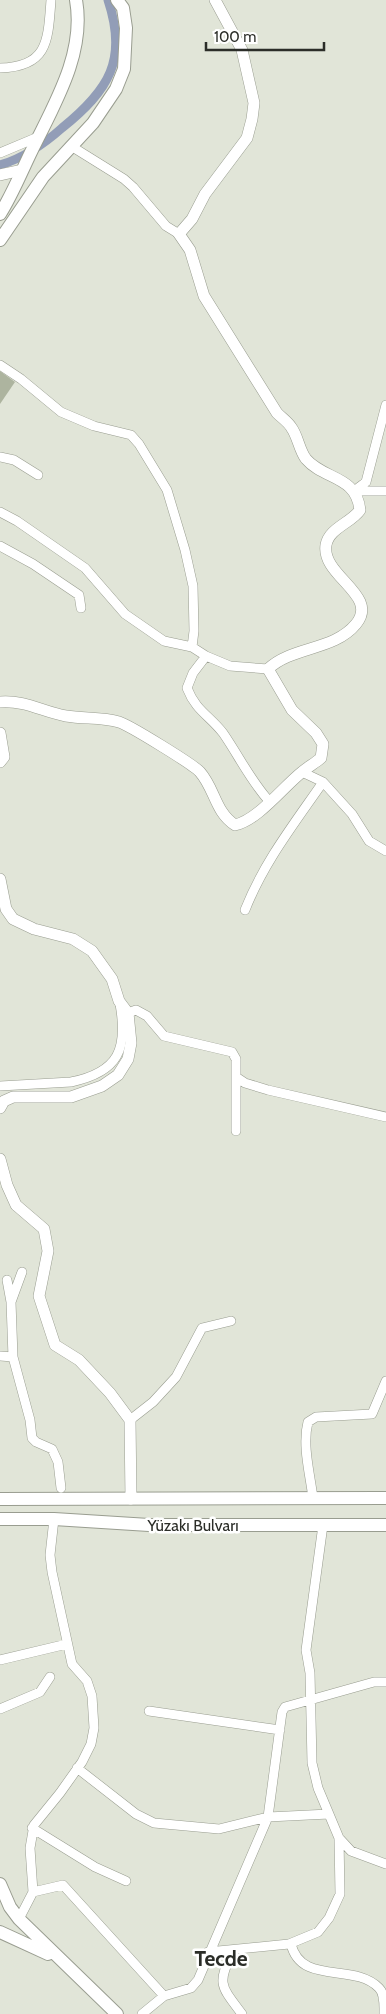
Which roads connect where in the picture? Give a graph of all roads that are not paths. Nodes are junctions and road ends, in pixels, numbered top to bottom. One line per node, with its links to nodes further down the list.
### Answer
1 (51, 0): 5 (street)
2 (76, 0): 6 (main road)
3 (117, 0): 7 (main road)
4 (215, 0): 12 (street)
5 (0, 68)
6 (37, 139): 8 (street); 9 (main road)
7 (71, 146): 12 (street); 13 (main road)
8 (0, 153)
9 (22, 170): 10 (street); 11 (main road)
10 (0, 175)
11 (0, 214)
12 (179, 234): 18 (street)
13 (0, 240)
14 (0, 365): 23 (street)
15 (386, 405): 18 (street)
16 (0, 457): 17 (street)
17 (38, 475)
18 (354, 491): 19 (street); 25 (street)
19 (386, 491)
20 (0, 512): 23 (street)
21 (0, 546): 22 (street)
22 (81, 608)
23 (192, 647): 24 (street)
24 (206, 656): 25 (street); 31 (street)
25 (268, 669): 29 (street)
26 (0, 702): 31 (street)
27 (0, 733): 28 (street)
28 (0, 762)
29 (302, 772): 30 (street); 31 (street)
30 (322, 782): 32 (street); 35 (street)
31 (269, 801)
32 (386, 851)
33 (0, 879): 34 (street)
34 (2, 894): 36 (street)
35 (245, 910)
36 (119, 1001): 37 (street); 39 (street)
37 (128, 1013): 38 (street); 40 (street)
38 (236, 1077): 41 (street); 42 (street)
39 (0, 1086)
40 (0, 1108)
41 (386, 1117)
42 (236, 1131)
43 (0, 1159): 51 (street)
44 (22, 1272): 46 (street)
45 (7, 1280): 46 (street)
46 (11, 1302): 49 (street)
47 (231, 1321): 51 (street)
48 (0, 1356): 49 (street)
49 (13, 1357): 52 (street)
50 (385, 1387): 53 (street)
51 (130, 1420): 56 (street)
52 (61, 1488)
53 (313, 1498): 54 (main road, Yüzakı Bulvarı); 56 (main road, Yüzakı Bulvarı)
54 (386, 1498)
55 (0, 1499): 56 (main road, Yüzakı Bulvarı)
56 (131, 1499)
57 (0, 1519): 58 (main road, Yüzakı Bulvarı)
58 (54, 1519): 59 (main road, Yüzakı Bulvarı); 61 (street)
59 (323, 1525): 60 (main road, Yüzakı Bulvarı); 65 (street)
60 (386, 1526)
61 (67, 1644): 62 (street); 69 (street)
62 (0, 1660)
63 (50, 1677): 66 (street)
64 (386, 1682): 65 (street)
65 (310, 1701): 68 (street); 70 (street)
66 (0, 1709)
67 (149, 1711): 68 (street)
68 (280, 1730): 71 (street)
69 (77, 1768): 71 (street); 72 (street)
70 (329, 1814): 71 (street); 73 (street)
71 (268, 1817): 82 (street)
72 (32, 1828): 75 (street); 77 (street)
73 (339, 1838): 74 (street); 80 (street)
74 (386, 1864)
75 (126, 1881)
76 (1, 1890): 78 (main road)
77 (33, 1892): 78 (street); 84 (street)
78 (19, 1919): 83 (main road)
79 (0, 1932): 83 (main road)
80 (291, 1944): 81 (street); 88 (street)
81 (233, 1951): 82 (street); 87 (street)
82 (208, 1952): 84 (street)
83 (58, 1958): 85 (main road)
84 (164, 1996): 86 (street)
85 (117, 2014)
86 (142, 2014)
87 (242, 2014)
88 (384, 2014)

